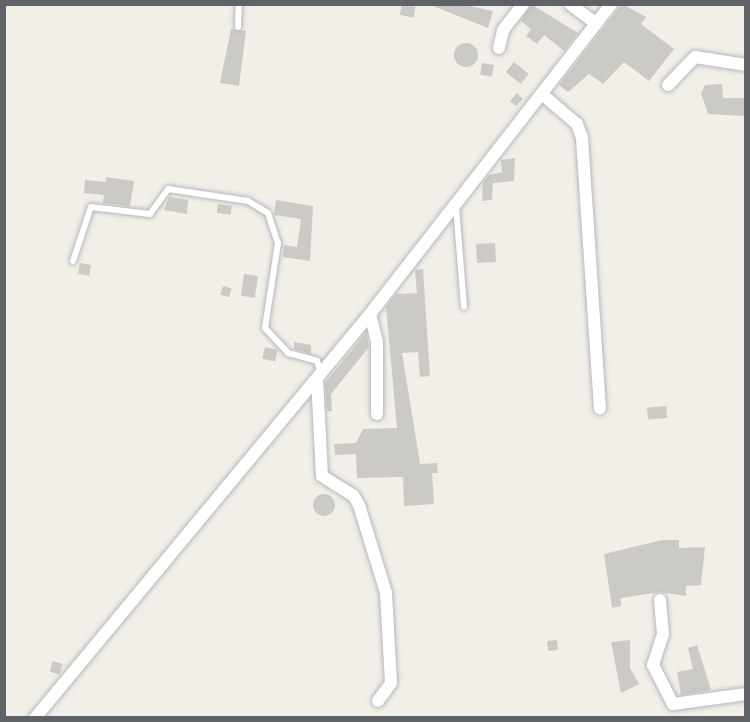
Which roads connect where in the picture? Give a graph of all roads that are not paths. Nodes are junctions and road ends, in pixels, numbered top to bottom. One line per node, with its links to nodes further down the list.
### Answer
1 (239, 4): 6 (lane)
2 (523, 4): 7 (street)
3 (570, 4): 5 (street)
4 (611, 4): 5 (street)
5 (595, 24): 10 (street)
6 (238, 27)
7 (499, 48)
8 (746, 65): 9 (street)
9 (668, 85)
10 (543, 95): 11 (street); 16 (street)
11 (456, 207): 13 (lane); 14 (street)
12 (73, 261): 15 (lane)
13 (464, 307)
14 (370, 314): 15 (street); 17 (street)
15 (319, 377): 20 (street); 21 (street)
16 (600, 408)
17 (377, 414)
18 (660, 600): 19 (street)
19 (746, 694)
20 (378, 701)
21 (35, 717)

